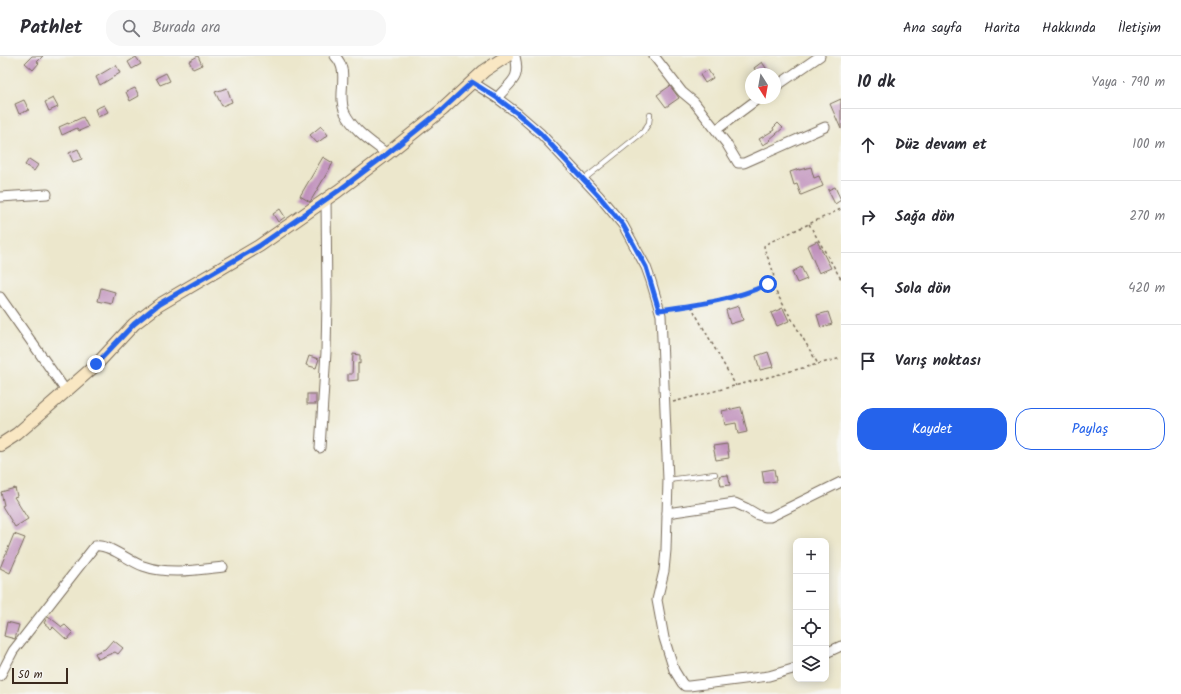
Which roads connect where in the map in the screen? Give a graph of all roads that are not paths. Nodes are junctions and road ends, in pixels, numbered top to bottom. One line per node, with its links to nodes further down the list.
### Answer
1 (335, 56): 13 (street)
2 (507, 56): 6 (street)
3 (515, 56): 8 (street)
4 (654, 56): 12 (street)
5 (820, 56): 7 (street)
6 (472, 82): 8 (street); 13 (street)
7 (781, 83)
8 (497, 98): 14 (street)
9 (751, 104): 12 (street)
10 (650, 114): 14 (lane)
11 (825, 126): 12 (street)
12 (716, 130)
13 (387, 154): 17 (street)
14 (583, 180): 23 (street)
15 (47, 194): 16 (street)
16 (0, 197)
17 (326, 199): 19 (street); 21 (street)
18 (0, 298): 19 (street)
19 (66, 391): 20 (street)
20 (0, 446)
21 (320, 448)
22 (715, 474): 23 (lane)
23 (668, 480): 25 (street)
24 (841, 482): 25 (street)
25 (667, 513): 29 (street)
26 (223, 567): 30 (street)
27 (841, 646): 28 (street)
28 (829, 652)
29 (793, 669)
30 (0, 676)

